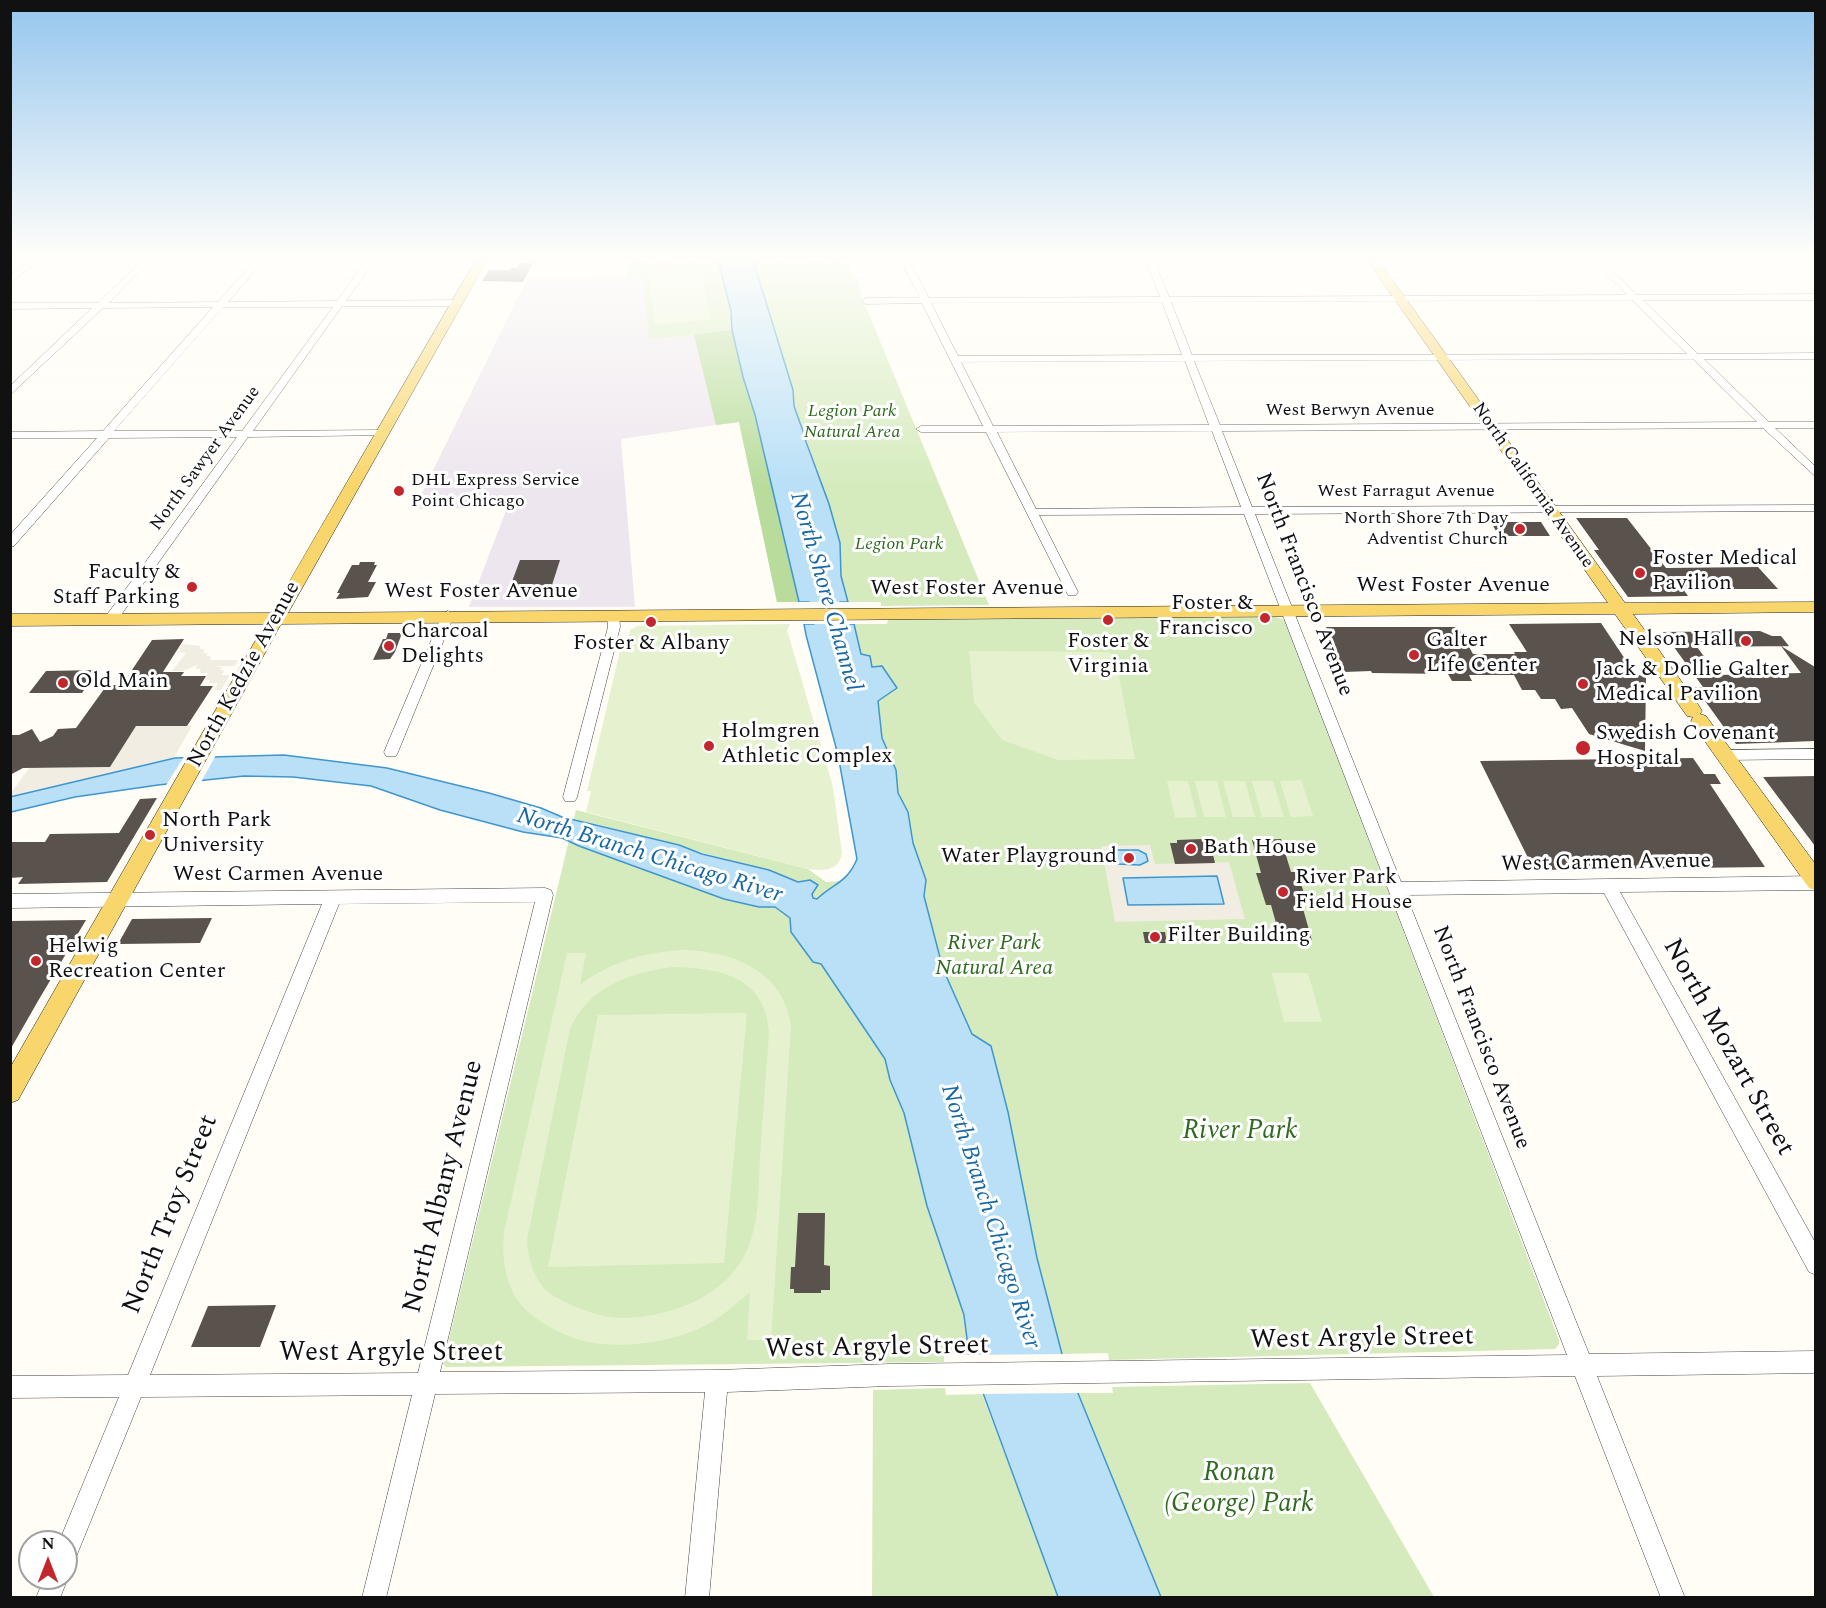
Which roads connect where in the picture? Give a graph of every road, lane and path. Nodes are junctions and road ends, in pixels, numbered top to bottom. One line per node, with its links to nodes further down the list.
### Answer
1 (70, 335): 14 (street)
2 (194, 335): 24 (street)
3 (317, 335): 22 (street, North Sawyer Avenue)
4 (439, 335): 21 (main road, North Kedzie Avenue)
5 (943, 335): 13 (street)
6 (1180, 335): 11 (street, North Francisco Avenue)
7 (1425, 335): 12 (main road, North California Avenue)
8 (1673, 335): 9 (street)
9 (1695, 356): 10 (street); 12 (street); 16 (street)
10 (1815, 356)
11 (1189, 358): 12 (street); 13 (street); 18 (street, North Francisco Avenue)
12 (1441, 358): 17 (main road, North California Avenue)
13 (956, 359): 20 (street)
14 (10, 392)
15 (1815, 425): 16 (street, West Berwyn Avenue)
16 (1766, 426): 17 (street, West Berwyn Avenue); 25 (street)
17 (1490, 427): 18 (street, West Berwyn Avenue); 27 (main road, North California Avenue)
18 (1216, 428): 20 (street, West Berwyn Avenue); 28 (street, North Francisco Avenue)
19 (921, 429): 20 (street, West Berwyn Avenue)
20 (989, 429): 29 (street)
21 (382, 433): 22 (street); 37 (main road, North Kedzie Avenue)
22 (245, 434): 24 (street); 38 (street, North Sawyer Avenue)
23 (10, 435): 24 (street)
24 (106, 435): 30 (street)
25 (1815, 474)
26 (1815, 508): 27 (street, West Farragut Avenue)
27 (1549, 510): 28 (street, West Farragut Avenue); 33 (main road, North California Avenue)
28 (1248, 511): 29 (street, West Farragut Avenue); 34 (street, North Francisco Avenue)
29 (1032, 512): 31 (street)
30 (10, 543)
31 (1072, 592)
32 (1815, 607): 33 (main road, West Foster Avenue)
33 (1619, 608): 34 (main road, West Foster Avenue); 42 (main road, North California Avenue)
34 (1287, 611): 36 (main road, West Foster Avenue); 46 (street, North Francisco Avenue)
35 (448, 615): 36 (main road, West Foster Avenue); 37 (main road, West Foster Avenue); 40 (street)
36 (613, 615): 43 (street)
37 (277, 617): 38 (main road, West Foster Avenue); 50 (main road, North Kedzie Avenue)
38 (111, 619): 39 (main road, West Foster Avenue)
39 (10, 620)
40 (391, 752)
41 (1815, 754): 42 (street)
42 (1724, 755): 44 (main road, North California Avenue)
43 (570, 797)
44 (1815, 883): 45 (street, West Carmen Avenue)
45 (1609, 887): 46 (street, West Carmen Avenue); 52 (street, North Mozart Street)
46 (1396, 889): 54 (street, North Francisco Avenue)
47 (545, 895): 48 (street, West Carmen Avenue); 56 (street, North Albany Avenue)
48 (333, 898): 50 (street, West Carmen Avenue); 57 (street, North Troy Street)
49 (10, 900): 50 (street, West Carmen Avenue)
50 (119, 900): 51 (main road, North Kedzie Avenue)
51 (10, 1092)
52 (1815, 1265)
53 (1815, 1362): 54 (street, West Argyle Street)
54 (1582, 1364): 55 (street, West Argyle Street); 62 (street, North Francisco Avenue)
55 (717, 1381): 56 (street, West Argyle Street); 61 (street)
56 (427, 1383): 57 (street, West Argyle Street); 60 (street, North Albany Avenue)
57 (135, 1386): 58 (street, West Argyle Street); 59 (street, North Troy Street)
58 (10, 1387)
59 (76, 1530)
60 (374, 1598)
61 (697, 1598)
62 (1673, 1598)

